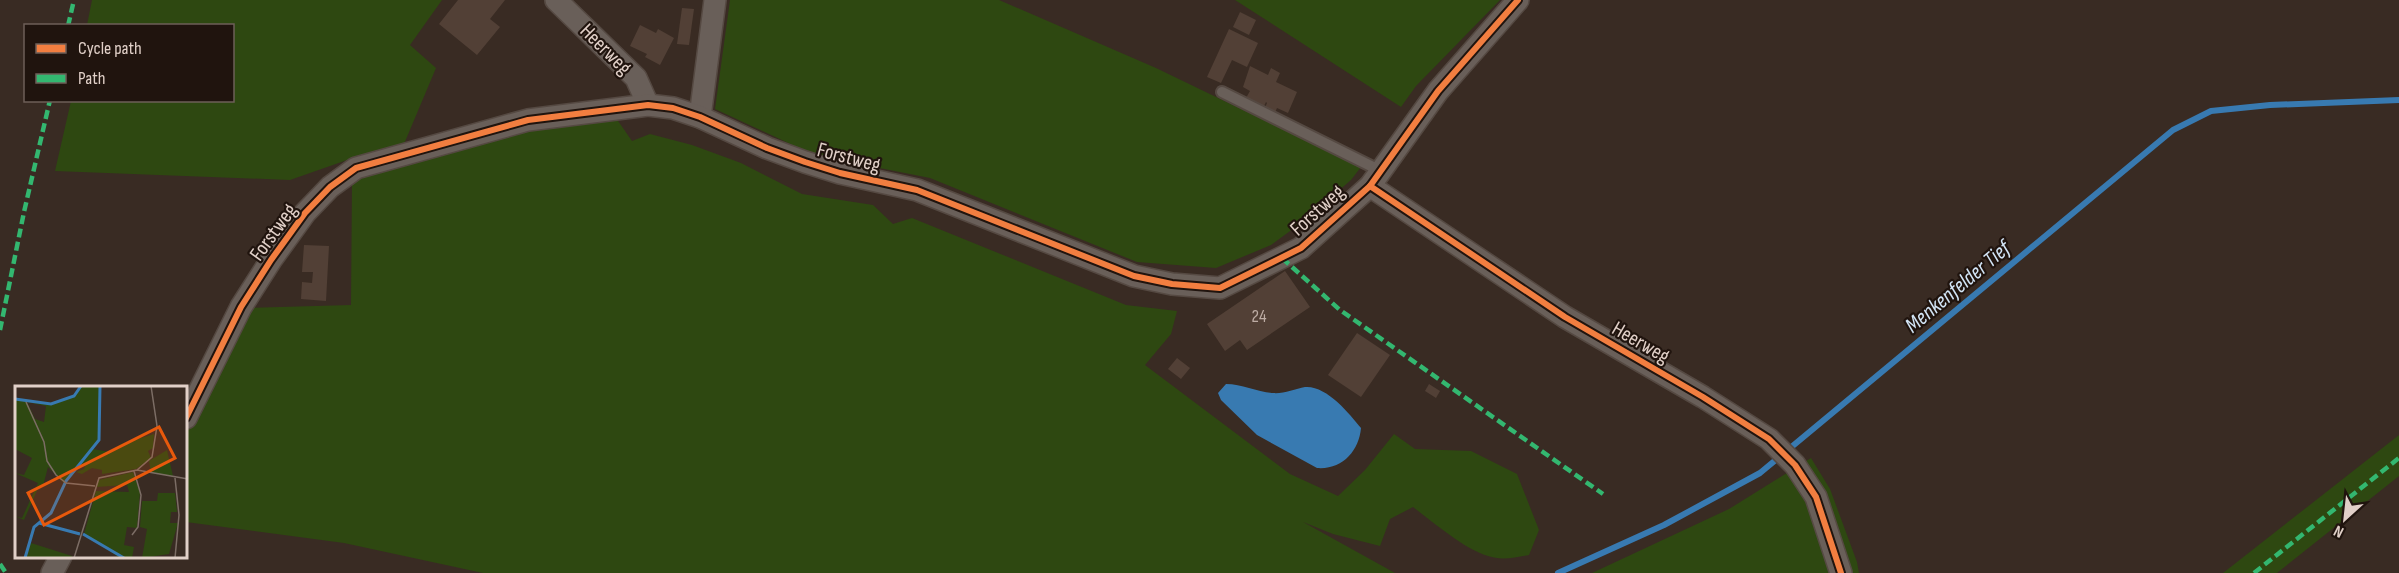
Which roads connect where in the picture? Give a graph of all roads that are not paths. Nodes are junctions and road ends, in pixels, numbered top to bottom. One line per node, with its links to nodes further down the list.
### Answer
1 (556, 0): 5 (street, Heerweg)
2 (715, 0): 6 (street)
3 (1518, 0): 7 (street, Forstweg)
4 (1222, 92): 7 (lane)
5 (648, 105): 6 (street, Forstweg); 8 (street, Forstweg)
6 (700, 117): 7 (street, Forstweg)
7 (1375, 178): 11 (street, Heerweg)
8 (188, 414)
9 (60, 558): 10 (street)
10 (52, 573)
11 (1841, 573)

